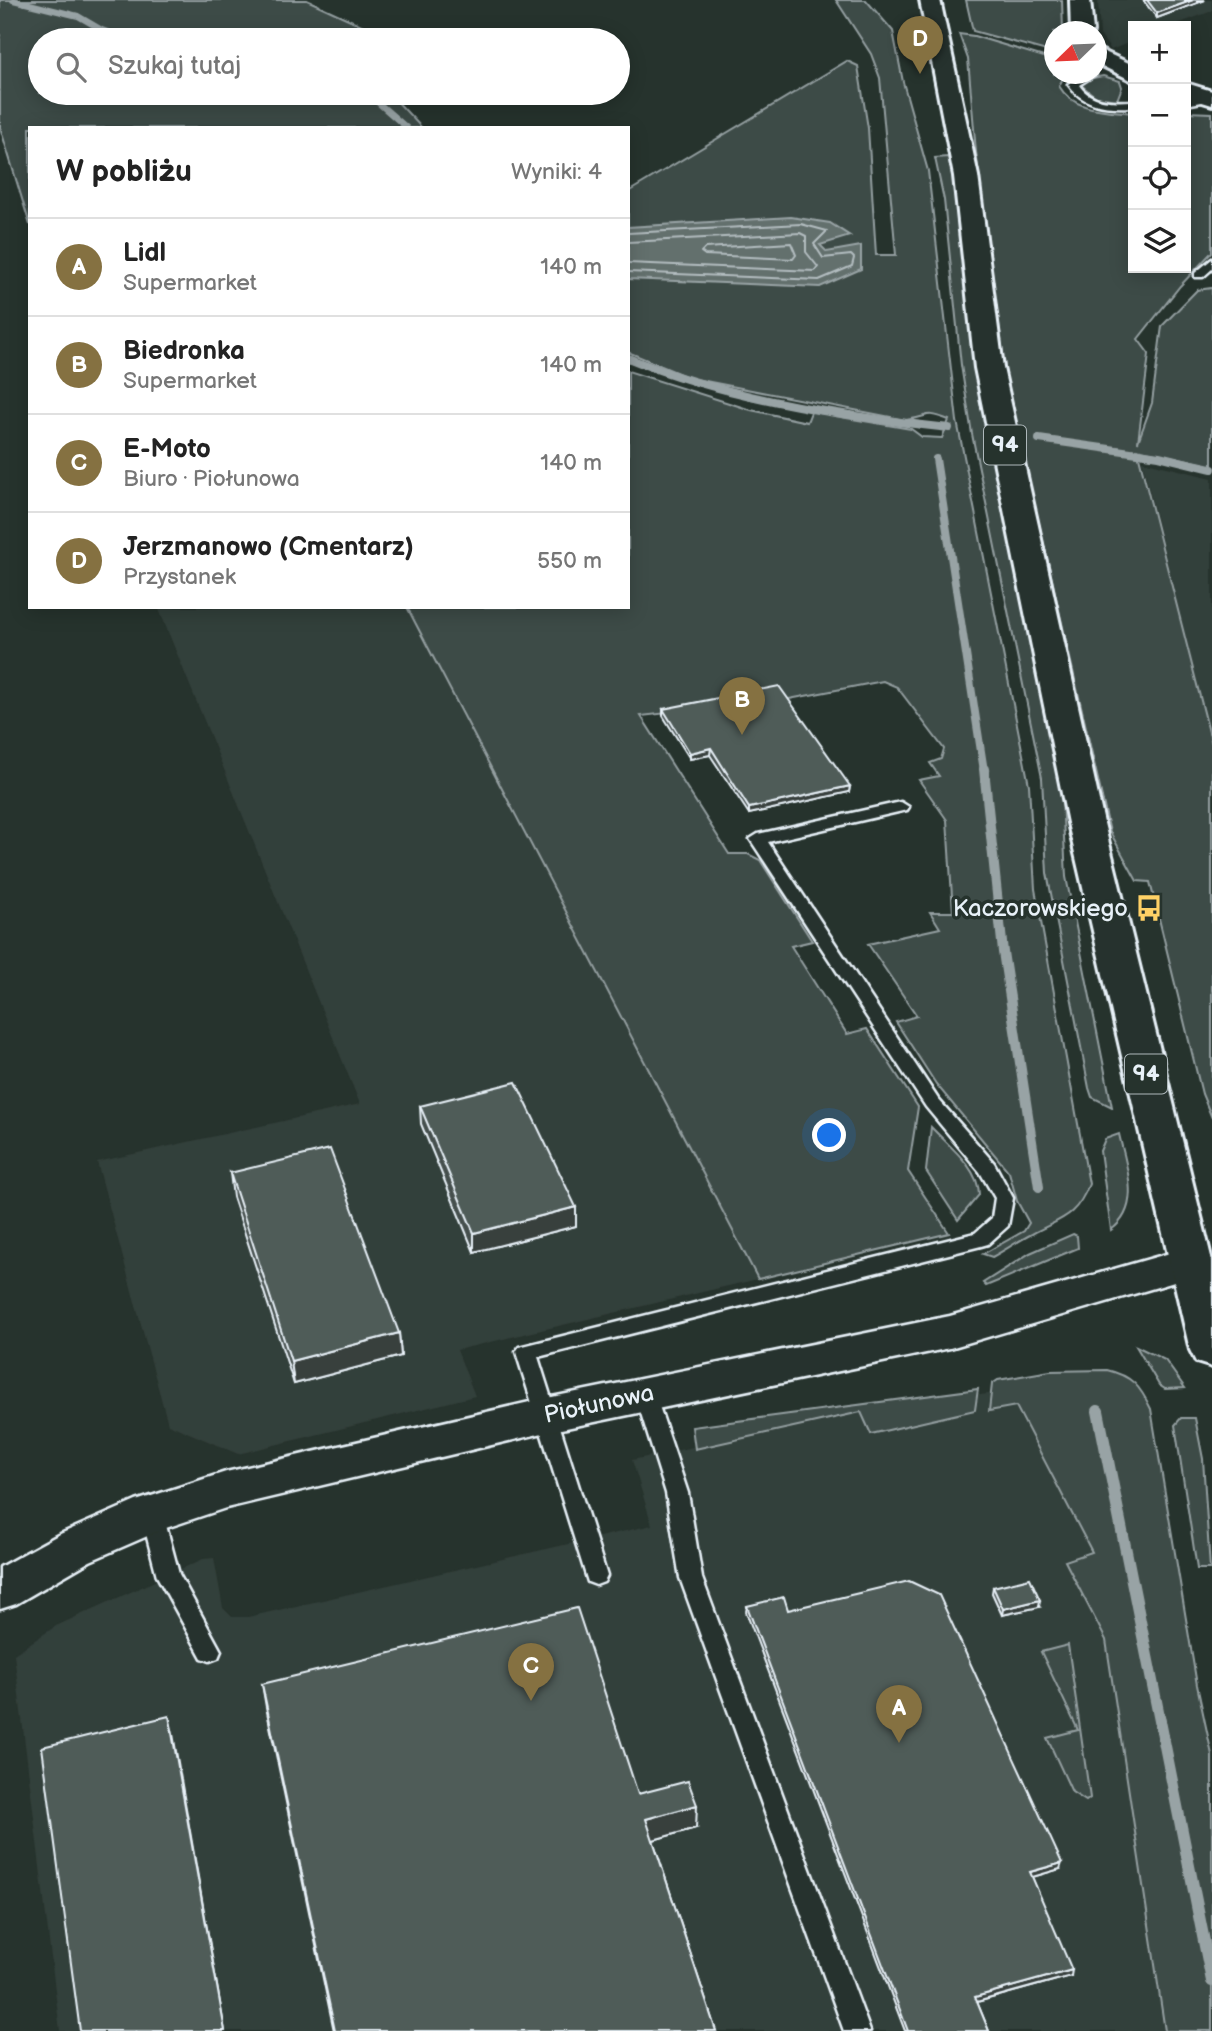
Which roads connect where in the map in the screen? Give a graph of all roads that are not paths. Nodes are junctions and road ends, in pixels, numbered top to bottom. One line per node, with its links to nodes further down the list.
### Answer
1 (930, 0): 12 (main road, 94)
2 (1080, 0): 3 (main road)
3 (1081, 21)
4 (1073, 84): 8 (lane)
5 (1191, 91): 6 (main road)
6 (1211, 97): 7 (lane)
7 (1191, 101)
8 (1128, 104)
9 (1212, 262): 10 (lane)
10 (1199, 275)
11 (901, 807): 15 (lane)
12 (1202, 1259): 13 (main road, 94); 14 (street, Piołunowa)
13 (1212, 1350)
14 (645, 1394): 15 (street, Piołunowa); 20 (lane)
15 (547, 1415): 16 (street, Piołunowa); 17 (lane)
16 (152, 1514): 18 (street, Piołunowa); 19 (lane)
17 (596, 1576)
18 (0, 1590)
19 (210, 1651)
20 (857, 2031)

